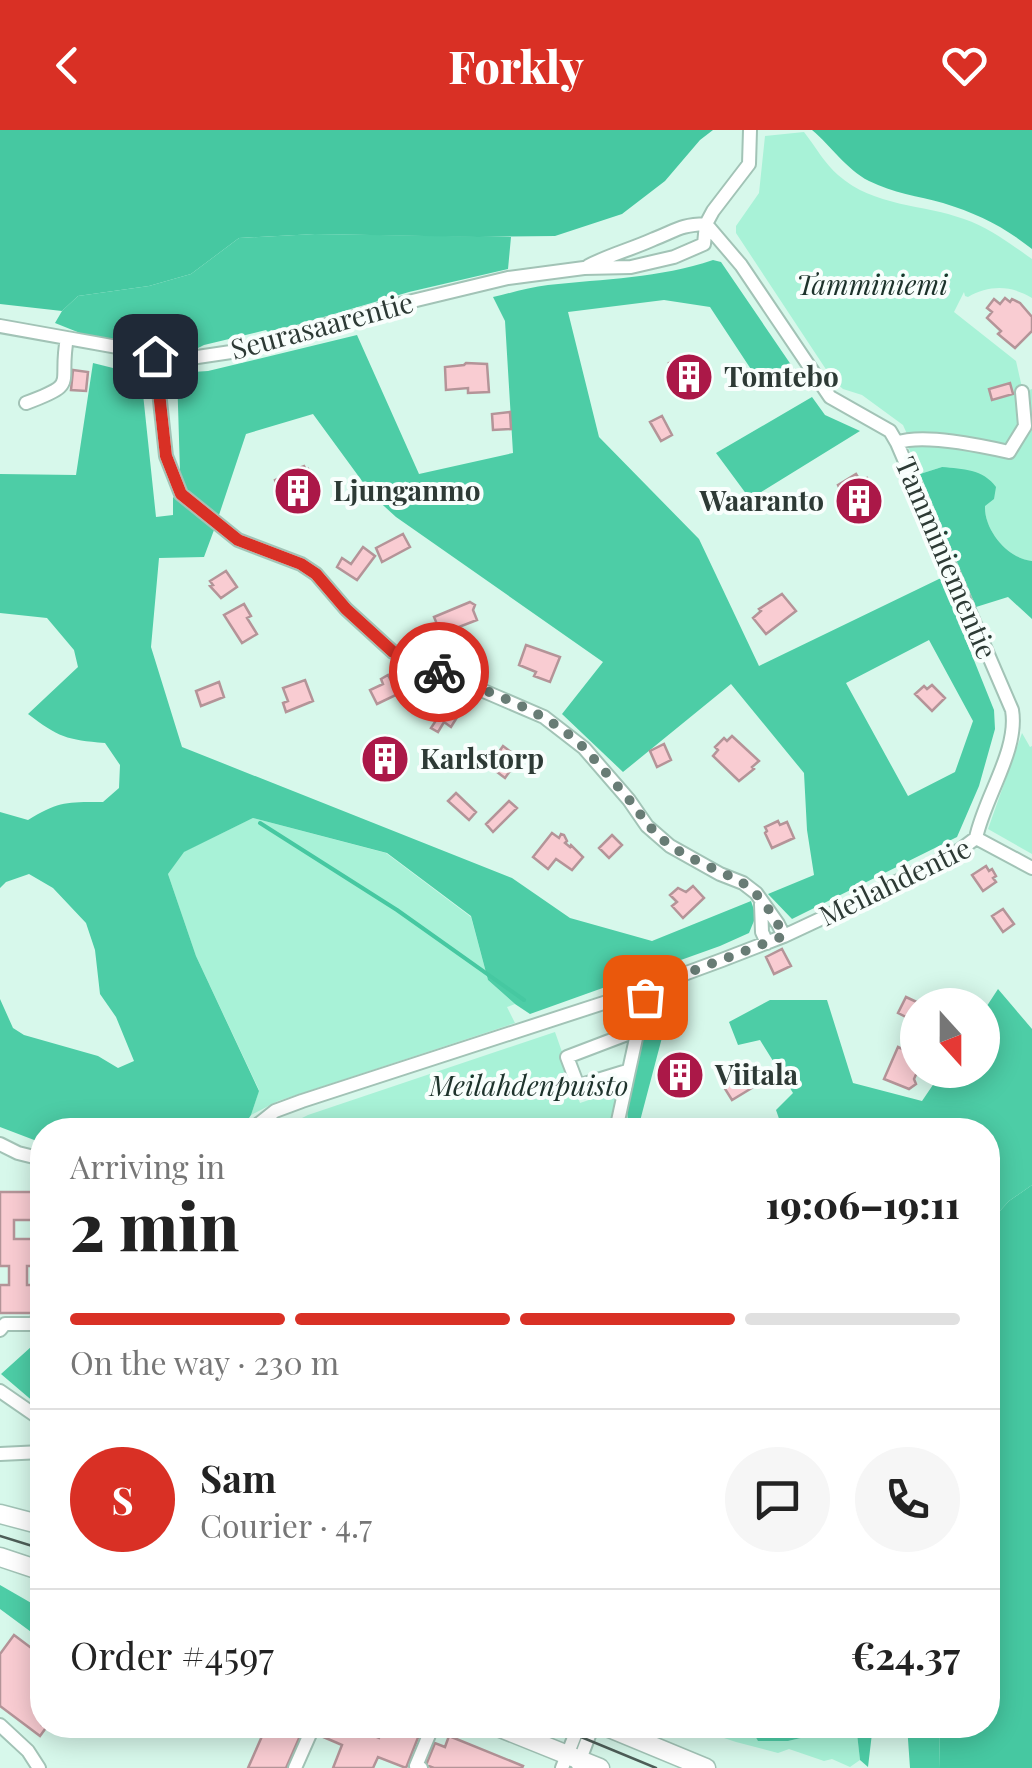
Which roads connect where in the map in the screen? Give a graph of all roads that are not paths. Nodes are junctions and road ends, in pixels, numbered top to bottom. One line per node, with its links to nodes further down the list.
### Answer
1 (750, 130): 2 (street, Seurasaarentie)
2 (706, 224): 3 (street, Seurasaarentie); 3 (street, Seurasaarentie); 9 (street, Tamminiementie)
3 (584, 268): 6 (street, Seurasaarentie)
4 (0, 326): 5 (street, Seurasaarentie)
5 (67, 338): 6 (street, Seurasaarentie); 8 (street)
6 (155, 356): 12 (street)
7 (1022, 392): 9 (street)
8 (26, 403)
9 (897, 444): 10 (street, Tamminiementie)
10 (976, 838): 11 (street, Meilahdentie); 13 (street, Meilahdentie)
11 (1032, 868)
12 (761, 902): 13 (street); 14 (street)
13 (784, 936): 14 (street, Meilahdentie)
14 (767, 942): 15 (street, Meilahdentie)
15 (643, 990): 16 (street); 18 (street, Meilahdentie)
16 (635, 1034): 17 (street); 17 (street)
17 (628, 1071): 19 (street)
18 (266, 1118)
19 (618, 1118)
20 (0, 1144): 21 (street)
21 (30, 1156)
22 (30, 1324): 23 (street)
23 (0, 1330)
24 (0, 1391): 25 (street)
25 (30, 1412)
26 (30, 1453): 27 (street)
27 (0, 1454)
28 (0, 1514): 29 (main road)
29 (30, 1522)
30 (0, 1557): 31 (main road)
31 (30, 1567)
32 (0, 1725): 40 (street)
33 (308, 1738): 41 (street)
34 (427, 1738): 42 (street)
35 (520, 1738): 39 (main road)
36 (577, 1738): 39 (street)
37 (586, 1738): 39 (street)
38 (633, 1738): 44 (main road)
39 (572, 1763): 43 (main road)
40 (39, 1768)
41 (295, 1768)
42 (420, 1768)
43 (600, 1768)
44 (706, 1768)

